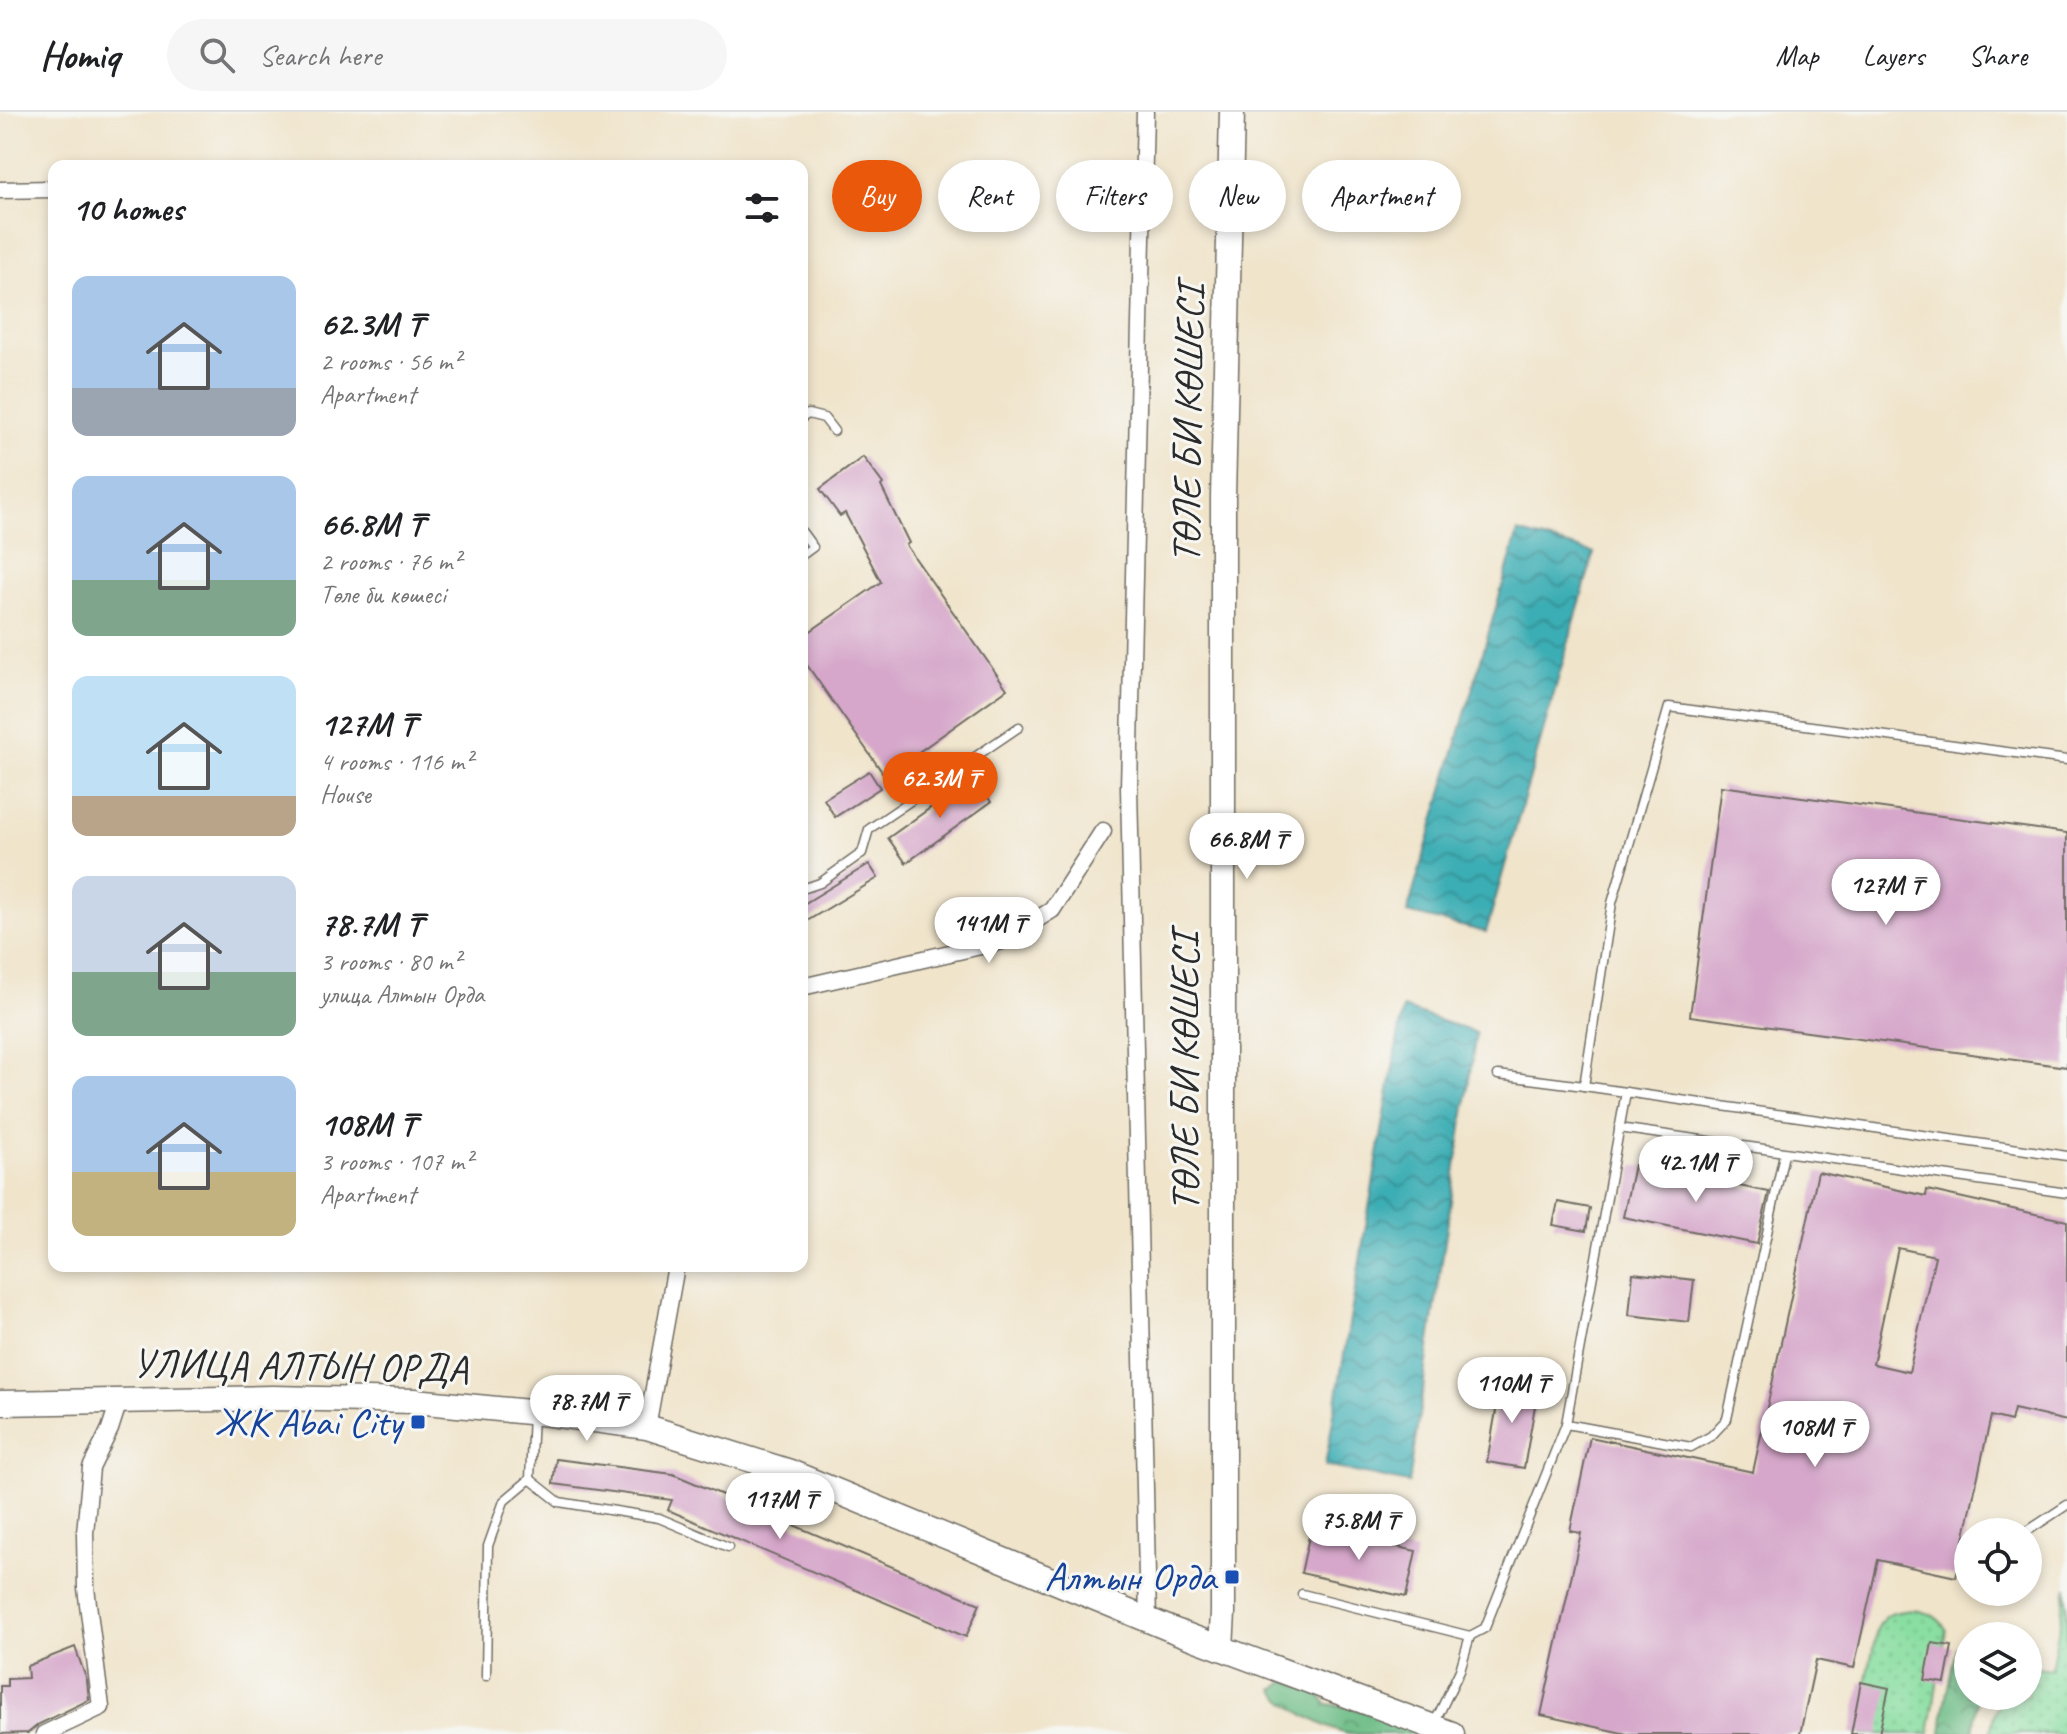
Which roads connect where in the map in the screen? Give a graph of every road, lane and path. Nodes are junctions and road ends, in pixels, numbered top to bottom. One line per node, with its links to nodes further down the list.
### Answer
1 (1145, 112): 30 (street, ТӨЛЕ БИ КӨШЕСІ)
2 (1232, 112): 32 (main road, ТӨЛЕ БИ КӨШЕСІ)
3 (48, 189): 4 (street)
4 (0, 190)
5 (808, 414): 6 (lane)
6 (834, 431)
7 (1019, 727): 10 (lane)
8 (2067, 760): 13 (lane)
9 (1103, 831): 11 (street)
10 (808, 887)
11 (808, 986)
12 (1498, 1075): 13 (lane)
13 (1584, 1086): 14 (lane)
14 (1626, 1092): 15 (lane); 17 (lane)
15 (1619, 1128): 16 (lane); 23 (lane)
16 (1784, 1154): 18 (lane); 23 (lane)
17 (2067, 1156)
18 (2067, 1193)
19 (675, 1272): 24 (street)
20 (119, 1401): 21 (main road, УЛИЦА АЛТЫН ОРДА); 22 (main road, УЛИЦА АЛТЫН ОРДА); 35 (street)
21 (0, 1402)
22 (533, 1412): 24 (main road, УЛИЦА АЛТЫН ОРДА); 25 (lane)
23 (1566, 1424): 31 (lane)
24 (647, 1427): 30 (main road, УЛИЦА АЛТЫН ОРДА)
25 (530, 1479): 28 (lane); 33 (lane)
26 (2067, 1505): 27 (lane)
27 (2042, 1521)
28 (728, 1547)
29 (1302, 1594): 31 (lane)
30 (1148, 1620): 32 (main road, УЛИЦА АЛТЫН ОРДА)
31 (1470, 1636): 34 (lane)
32 (1221, 1648): 34 (main road, УЛИЦА АЛТЫН ОРДА)
33 (486, 1676)
34 (1442, 1731)
35 (44, 1734)

